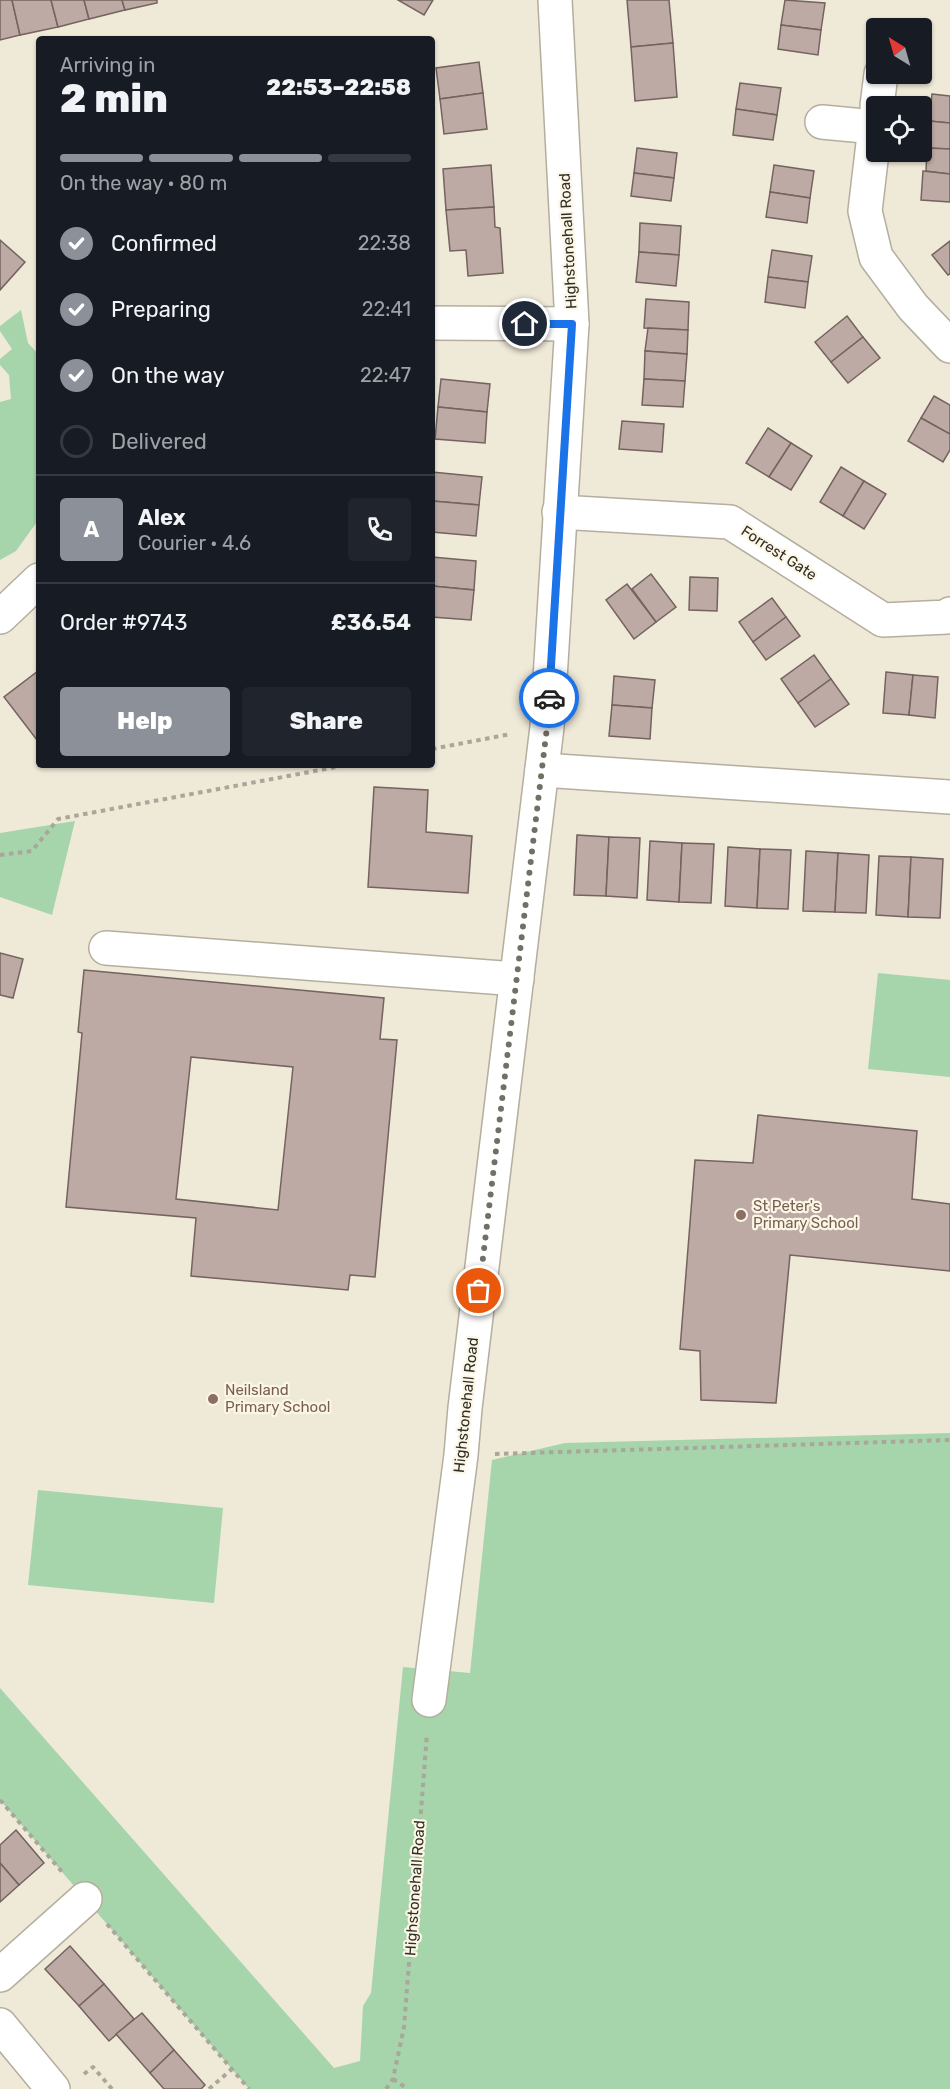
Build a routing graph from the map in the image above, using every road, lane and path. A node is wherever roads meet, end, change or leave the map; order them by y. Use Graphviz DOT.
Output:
graph roads {
  1 [pos="555,0"];
  2 [pos="866,118"];
  3 [pos="822,122"];
  4 [pos="871,162"];
  5 [pos="435,323"];
  6 [pos="572,324"];
  7 [pos="950,346"];
  8 [pos="559,512"];
  9 [pos="36,583"];
  10 [pos="950,614"];
  11 [pos="0,616"];
  12 [pos="547,727"];
  13 [pos="435,748"];
  14 [pos="331,768"];
  15 [pos="542,770"];
  16 [pos="950,797"];
  17 [pos="0,855"];
  18 [pos="106,948"];
  19 [pos="517,979"];
  20 [pos="950,1440"];
  21 [pos="461,1455"];
  22 [pos="429,1700"];
  23 [pos="0,1800"];
  24 [pos="85,1899"];
  25 [pos="0,1975"];
  26 [pos="0,2025"];
  27 [pos="232,2069"];
  28 [pos="393,2079"];
  29 [pos="64,2085"];
  30 [pos="112,2089"];
  31 [pos="209,2089"];
  32 [pos="249,2089"];
  33 [pos="386,2089"];
  34 [pos="408,2089"];
  1 -- 6 [label="street, Highstonehall Road"];
  2 -- 3 [label="street"];
  4 -- 7 [label="street"];
  5 -- 6 [label="street"];
  6 -- 8 [label="street, Highstonehall Road"];
  8 -- 10 [label="street, Forrest Gate"];
  8 -- 12 [label="street, Highstonehall Road"];
  9 -- 11 [label="street"];
  12 -- 13 [label="path"];
  12 -- 15 [label="street, Highstonehall Road"];
  14 -- 17 [label="path"];
  15 -- 16 [label="street"];
  15 -- 19 [label="street, Highstonehall Road"];
  18 -- 19 [label="street"];
  19 -- 21 [label="street, Highstonehall Road"];
  20 -- 21 [label="path"];
  21 -- 22 [label="street, Highstonehall Road"];
  22 -- 28 [label="path, Highstonehall Road"];
  23 -- 24 [label="path"];
  24 -- 25 [label="street"];
  24 -- 27 [label="path"];
  26 -- 29 [label="street"];
  27 -- 31 [label="path"];
  27 -- 32 [label="path"];
  28 -- 33 [label="path, Highstonehall Road"];
  28 -- 34 [label="path"];
  29 -- 30 [label="path"];
}
